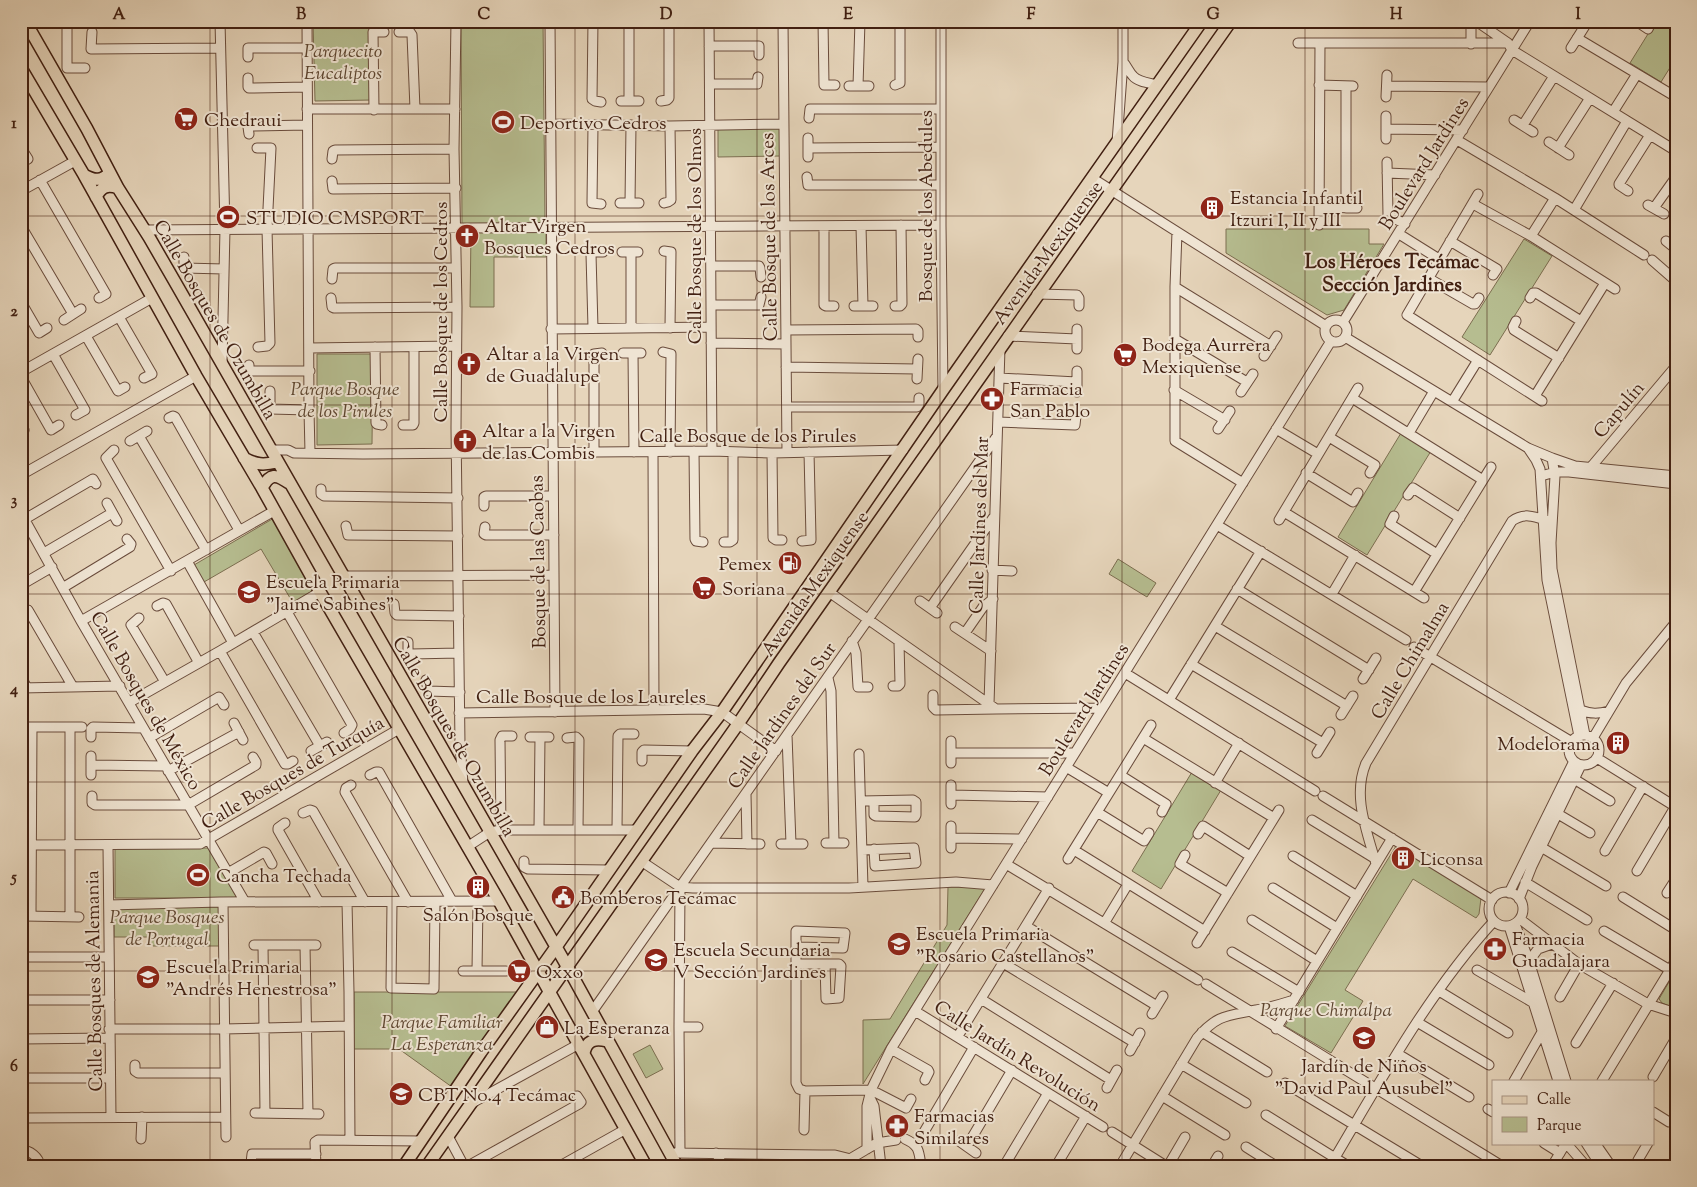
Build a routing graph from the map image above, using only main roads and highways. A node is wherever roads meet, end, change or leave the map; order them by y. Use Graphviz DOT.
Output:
graph roads {
  1 [pos="25,21"];
  2 [pos="1202,21"];
  3 [pos="1230,21"];
  4 [pos="21,68"];
  5 [pos="110,173"];
  6 [pos="84,175"];
  7 [pos="118,188"];
  8 [pos="96,197"];
  9 [pos="244,458"];
  10 [pos="277,462"];
  11 [pos="291,484"];
  12 [pos="262,488"];
  13 [pos="556,947"];
  14 [pos="567,966"];
  15 [pos="538,972"];
  16 [pos="549,991"];
  17 [pos="607,1041"];
  18 [pos="582,1049"];
  19 [pos="404,1166"];
  20 [pos="427,1166"];
  21 [pos="646,1166"];
  22 [pos="677,1166"];
  1 -- 5 [label="main road, Calle Bosques de Ozumbilla"];
  2 -- 13 [label="main road, Avenida Mexiquense"];
  3 -- 14 [label="main road, Avenida Mexiquense"];
  4 -- 6 [label="main road"];
  5 -- 6 [label="main road"];
  5 -- 7 [label="main road, Calle Bosques de Ozumbilla"];
  6 -- 8 [label="main road"];
  7 -- 8 [label="main road"];
  7 -- 10 [label="main road, Calle Bosques de Ozumbilla"];
  8 -- 9 [label="main road"];
  9 -- 10 [label="main road"];
  9 -- 12 [label="main road"];
  10 -- 11 [label="main road, Calle Bosques de Ozumbilla"];
  11 -- 12 [label="main road"];
  11 -- 13 [label="main road, Calle Bosques de Ozumbilla"];
  12 -- 15 [label="main road"];
  13 -- 14 [label="main road, Calle Bosques de Ozumbilla"];
  13 -- 15 [label="main road, Avenida Mexiquense"];
  14 -- 16 [label="main road, Avenida Mexiquense"];
  14 -- 17 [label="main road, Calle Bosques de Ozumbilla"];
  15 -- 16 [label="main road"];
  15 -- 19 [label="main road, Avenida Mexiquense"];
  16 -- 18 [label="main road"];
  16 -- 20 [label="main road, Avenida Mexiquense"];
  17 -- 18 [label="main road"];
  17 -- 22 [label="main road, Calle Bosques de Ozumbilla"];
  18 -- 21 [label="main road"];
}
